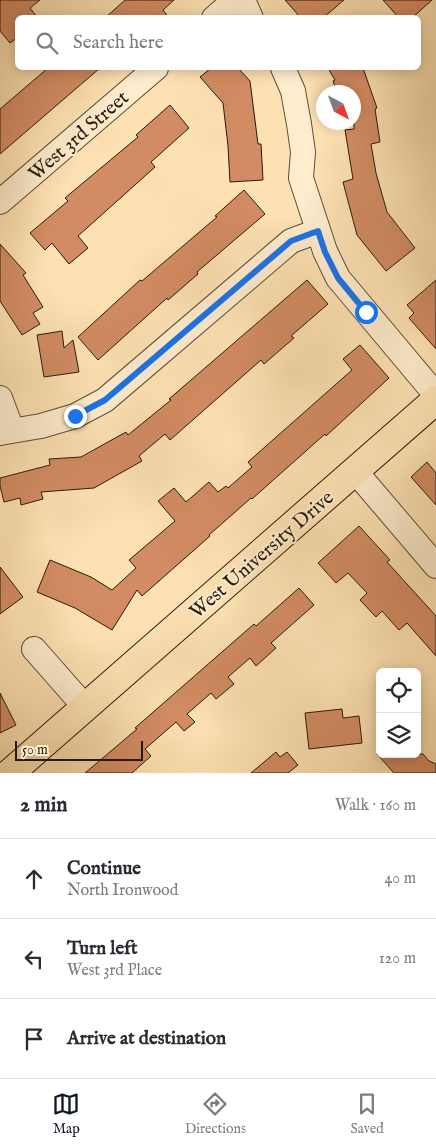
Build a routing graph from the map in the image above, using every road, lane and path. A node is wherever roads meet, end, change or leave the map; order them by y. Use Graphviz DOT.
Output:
graph roads {
  1 [pos="235,0"];
  2 [pos="243,0"];
  3 [pos="218,15"];
  4 [pos="249,15"];
  5 [pos="154,70"];
  6 [pos="284,70"];
  7 [pos="0,202"];
  8 [pos="318,231"];
  9 [pos="436,395"];
  10 [pos="0,398"];
  11 [pos="436,400"];
  12 [pos="6,432"];
  13 [pos="355,471"];
  14 [pos="436,566"];
  15 [pos="34,649"];
  16 [pos="85,707"];
  17 [pos="10,773"];
  1 -- 3 [label="street"];
  2 -- 4 [label="street"];
  5 -- 7 [label="street, West 3rd Street"];
  6 -- 8 [label="street"];
  8 -- 9 [label="street"];
  8 -- 12 [label="street"];
  10 -- 12 [label="street"];
  11 -- 13 [label="main road, West University Drive"];
  13 -- 14 [label="street"];
  13 -- 16 [label="main road, West University Drive"];
  15 -- 16 [label="street"];
  16 -- 17 [label="main road, West University Drive"];
}
